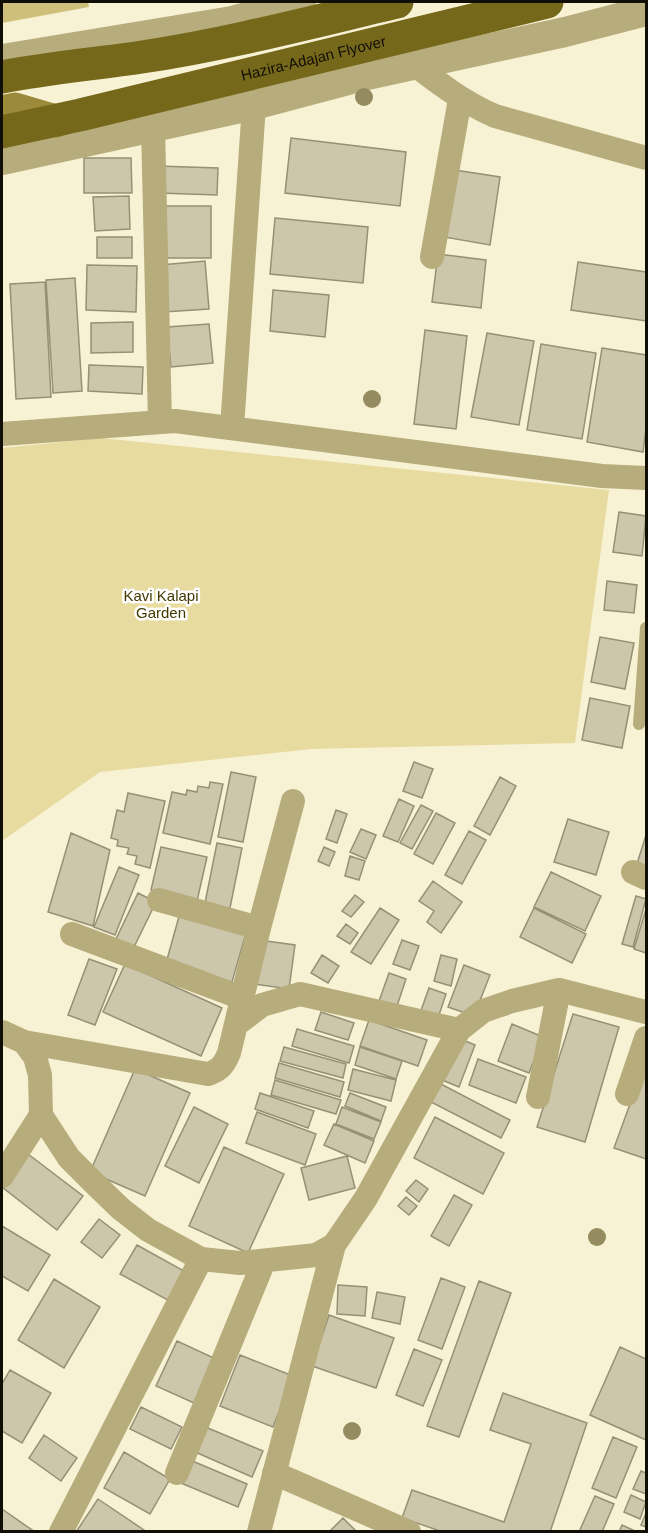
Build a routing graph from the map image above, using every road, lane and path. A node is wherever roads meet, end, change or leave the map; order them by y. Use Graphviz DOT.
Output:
graph roads {
  1 [pos="301,2"];
  2 [pos="397,2"];
  3 [pos="547,2"];
  4 [pos="646,11"];
  5 [pos="2,59"];
  6 [pos="416,65"];
  7 [pos="48,68"];
  8 [pos="2,76"];
  9 [pos="254,84"];
  10 [pos="2,91"];
  11 [pos="460,99"];
  12 [pos="2,112"];
  13 [pos="68,118"];
  14 [pos="153,127"];
  15 [pos="2,132"];
  16 [pos="646,158"];
  17 [pos="2,159"];
  18 [pos="432,257"];
  19 [pos="160,422"];
  20 [pos="232,428"];
  21 [pos="2,434"];
  22 [pos="646,478"];
  23 [pos="646,628"];
  24 [pos="639,724"];
  25 [pos="293,801"];
  26 [pos="159,900"];
  27 [pos="259,928"];
  28 [pos="72,934"];
  29 [pos="559,990"];
  30 [pos="242,998"];
  31 [pos="646,1012"];
  32 [pos="237,1024"];
  33 [pos="459,1030"];
  34 [pos="2,1032"];
  35 [pos="646,1038"];
  36 [pos="24,1042"];
  37 [pos="627,1094"];
  38 [pos="538,1097"];
  39 [pos="41,1115"];
  40 [pos="2,1176"];
  41 [pos="334,1245"];
  42 [pos="201,1259"];
  43 [pos="264,1262"];
  44 [pos="177,1473"];
  45 [pos="274,1473"];
  46 [pos="61,1532"];
  47 [pos="259,1532"];
  48 [pos="409,1532"];
  1 -- 5 [label="street"];
  2 -- 7 [label="highway"];
  3 -- 9 [label="highway, Hazira-Adajan Flyover"];
  4 -- 6 [label="street"];
  6 -- 9 [label="street"];
  6 -- 11 [label="street"];
  7 -- 8 [label="highway"];
  7 -- 10 [label="main road"];
  9 -- 13 [label="highway, Hazira-Adajan Flyover"];
  9 -- 14 [label="street"];
  9 -- 20 [label="street"];
  11 -- 16 [label="street"];
  11 -- 18 [label="street"];
  12 -- 13 [label="main road"];
  13 -- 15 [label="highway, Hazira-Adajan Flyover"];
  14 -- 17 [label="street"];
  14 -- 19 [label="street"];
  19 -- 20 [label="street"];
  19 -- 21 [label="street"];
  20 -- 22 [label="street"];
  23 -- 24 [label="lane"];
  25 -- 27 [label="street"];
  26 -- 27 [label="street"];
  27 -- 30 [label="street"];
  28 -- 30 [label="street"];
  29 -- 31 [label="street"];
  29 -- 33 [label="street"];
  29 -- 38 [label="street"];
  30 -- 32 [label="street"];
  32 -- 33 [label="street"];
  32 -- 36 [label="street"];
  33 -- 41 [label="street"];
  34 -- 36 [label="street"];
  35 -- 37 [label="street"];
  36 -- 39 [label="street"];
  39 -- 40 [label="street"];
  39 -- 42 [label="street"];
  41 -- 43 [label="street"];
  41 -- 45 [label="street"];
  42 -- 43 [label="street"];
  42 -- 46 [label="street"];
  43 -- 44 [label="street"];
  45 -- 47 [label="street"];
  45 -- 48 [label="street"];
}
